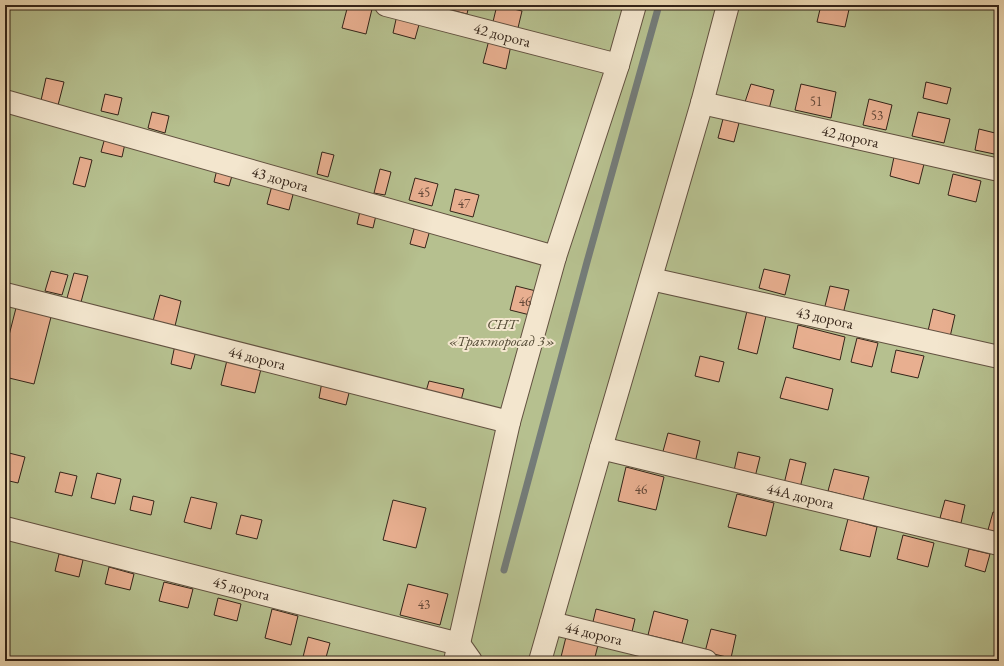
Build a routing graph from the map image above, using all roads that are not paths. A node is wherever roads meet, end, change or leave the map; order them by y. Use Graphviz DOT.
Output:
graph roads {
  1 [pos="386,5"];
  2 [pos="635,5"];
  3 [pos="728,5"];
  4 [pos="618,65"];
  5 [pos="5,101"];
  6 [pos="702,103"];
  7 [pos="999,170"];
  8 [pos="555,257"];
  9 [pos="651,279"];
  10 [pos="5,294"];
  11 [pos="999,357"];
  12 [pos="509,422"];
  13 [pos="601,448"];
  14 [pos="5,528"];
  15 [pos="999,544"];
  16 [pos="551,624"];
  17 [pos="461,655"];
  18 [pos="540,661"];
  19 [pos="706,661"];
  1 -- 4 [label="street, 42 дорога"];
  2 -- 4 [label="street"];
  3 -- 6 [label="street"];
  4 -- 8 [label="street"];
  5 -- 8 [label="street, 43 дорога"];
  6 -- 7 [label="street, 42 дорога"];
  6 -- 9 [label="street"];
  8 -- 12 [label="street"];
  9 -- 11 [label="street, 43 дорога"];
  9 -- 13 [label="street"];
  10 -- 12 [label="street, 44 дорога"];
  12 -- 17 [label="street"];
  13 -- 15 [label="street, 44А дорога"];
  13 -- 16 [label="street"];
  14 -- 17 [label="street, 45 дорога"];
  16 -- 18 [label="street"];
  16 -- 19 [label="street, 44 дорога"];
}
